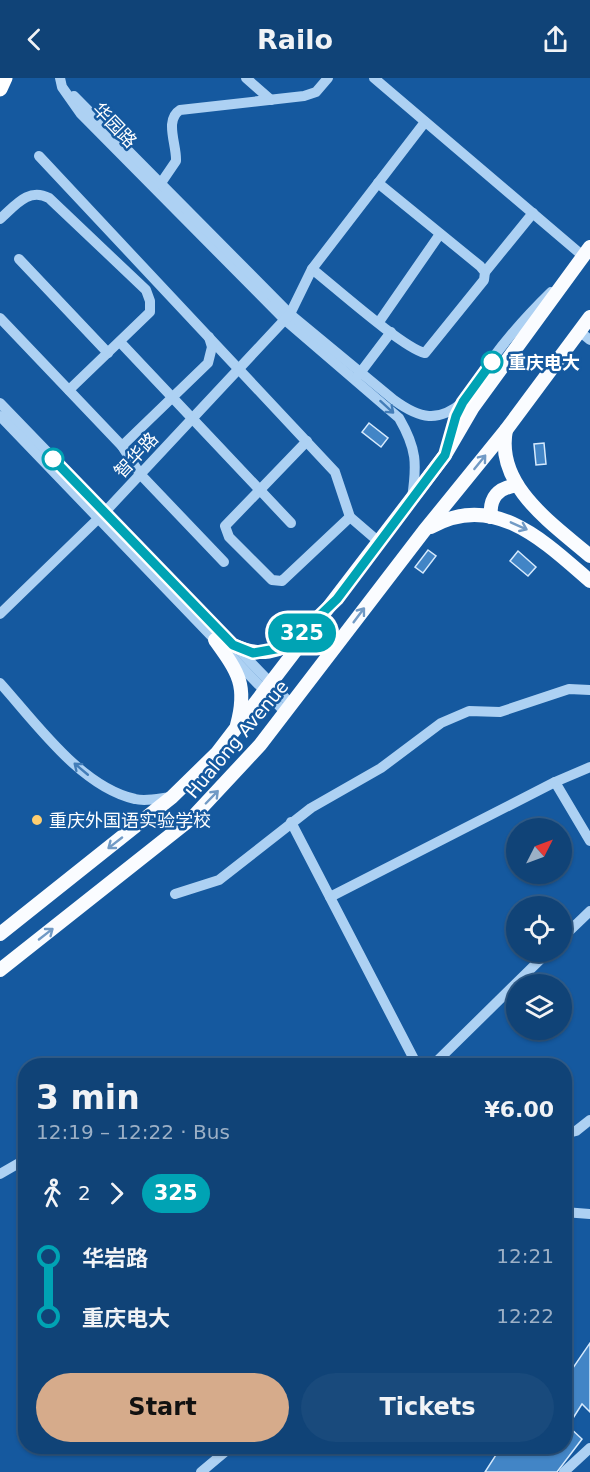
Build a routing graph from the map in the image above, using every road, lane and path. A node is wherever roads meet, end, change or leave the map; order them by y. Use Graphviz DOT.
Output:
graph roads {
  1 [pos="5,78"];
  2 [pos="246,78"];
  3 [pos="328,78"];
  4 [pos="374,78"];
  5 [pos="61,82"];
  6 [pos="0,89"];
  7 [pos="271,99"];
  8 [pos="425,122"];
  9 [pos="39,156"];
  10 [pos="161,183"];
  11 [pos="378,183"];
  12 [pos="532,213"];
  13 [pos="0,219"];
  14 [pos="440,234"];
  15 [pos="586,251"];
  16 [pos="19,259"];
  17 [pos="312,269"];
  18 [pos="485,272"];
  19 [pos="564,279"];
  20 [pos="287,317"];
  21 [pos="590,317"];
  22 [pos="0,318"];
  23 [pos="379,322"];
  24 [pos="207,332"];
  25 [pos="392,332"];
  26 [pos="585,336"];
  27 [pos="120,342"];
  28 [pos="108,353"];
  29 [pos="239,369"];
  30 [pos="358,376"];
  31 [pos="69,390"];
  32 [pos="173,398"];
  33 [pos="463,402"];
  34 [pos="0,403"];
  35 [pos="0,416"];
  36 [pos="192,420"];
  37 [pos="506,430"];
  38 [pos="307,441"];
  39 [pos="122,446"];
  40 [pos="445,455"];
  41 [pos="140,474"];
  42 [pos="517,484"];
  43 [pos="260,490"];
  44 [pos="412,498"];
  45 [pos="101,516"];
  46 [pos="350,517"];
  47 [pos="491,517"];
  48 [pos="291,523"];
  49 [pos="423,531"];
  50 [pos="380,542"];
  51 [pos="590,556"];
  52 [pos="224,562"];
  53 [pos="590,581"];
  54 [pos="337,599"];
  55 [pos="0,614"];
  56 [pos="215,640"];
  57 [pos="233,645"];
  58 [pos="0,684"];
  59 [pos="268,687"];
  60 [pos="590,690"];
  61 [pos="288,708"];
  62 [pos="234,733"];
  63 [pos="590,767"];
  64 [pos="555,782"];
  65 [pos="172,797"];
  66 [pos="291,822"];
  67 [pos="590,841"];
  68 [pos="175,894"];
  69 [pos="330,897"];
  70 [pos="590,911"];
  71 [pos="572,928"];
  72 [pos="0,934"];
  73 [pos="538,962"];
  74 [pos="0,970"];
  75 [pos="413,1058"];
  76 [pos="441,1058"];
  77 [pos="590,1120"];
  78 [pos="572,1132"];
  79 [pos="18,1164"];
  80 [pos="0,1174"];
  81 [pos="572,1213"];
  82 [pos="590,1214"];
  83 [pos="590,1448"];
  84 [pos="222,1454"];
  85 [pos="201,1472"];
  86 [pos="564,1472"];
  1 -- 6 [label="highway"];
  2 -- 7 [label="street"];
  3 -- 7 [label="street"];
  4 -- 8 [label="street"];
  5 -- 10 [label="street, 华园路"];
  5 -- 20 [label="street, 华园路"];
  7 -- 10 [label="street"];
  8 -- 11 [label="street, 智华路"];
  8 -- 12 [label="street"];
  9 -- 24 [label="street"];
  10 -- 20 [label="street, 华园路"];
  11 -- 14 [label="street"];
  11 -- 17 [label="street, 智华路"];
  12 -- 15 [label="street"];
  12 -- 18 [label="street"];
  13 -- 27 [label="street"];
  14 -- 18 [label="street"];
  14 -- 23 [label="street"];
  15 -- 19 [label="main road, Hualong Avenue"];
  16 -- 28 [label="street"];
  17 -- 20 [label="street, 智华路"];
  17 -- 23 [label="street"];
  18 -- 25 [label="street"];
  19 -- 33 [label="street, Hualong Avenue"];
  19 -- 40 [label="main road, Hualong Avenue"];
  20 -- 29 [label="street, 智华路"];
  20 -- 30 [label="street, 华园路"];
  21 -- 26 [label="main road, Hualong Avenue"];
  22 -- 31 [label="street"];
  23 -- 25 [label="street"];
  24 -- 29 [label="street"];
  24 -- 32 [label="street"];
  25 -- 30 [label="street"];
  26 -- 37 [label="main road, Hualong Avenue"];
  27 -- 28 [label="street"];
  27 -- 32 [label="street"];
  28 -- 31 [label="street"];
  29 -- 36 [label="street, 智华路"];
  29 -- 38 [label="street"];
  30 -- 33 [label="street, 华园路"];
  30 -- 44 [label="street, 华园路, one-way"];
  31 -- 39 [label="street"];
  32 -- 36 [label="street"];
  32 -- 39 [label="street"];
  33 -- 40 [label="street, Hualong Avenue"];
  34 -- 45 [label="street"];
  35 -- 45 [label="street"];
  36 -- 41 [label="street, 智华路"];
  36 -- 43 [label="street"];
  37 -- 42 [label="main road"];
  49 -- 37 [label="main road, Hualong Avenue, one-way"];
  38 -- 43 [label="street"];
  38 -- 46 [label="street"];
  39 -- 41 [label="street"];
  40 -- 44 [label="main road, Hualong Avenue"];
  41 -- 45 [label="street, 智华路"];
  41 -- 52 [label="street"];
  42 -- 47 [label="main road"];
  42 -- 51 [label="main road"];
  43 -- 46 [label="street"];
  43 -- 48 [label="street"];
  44 -- 50 [label="main road, Hualong Avenue"];
  45 -- 55 [label="street, 智华路"];
  45 -- 56 [label="street"];
  45 -- 57 [label="street"];
  46 -- 50 [label="street"];
  47 -- 49 [label="main road"];
  47 -- 53 [label="main road, one-way"];
  61 -- 49 [label="main road, Hualong Avenue, one-way"];
  50 -- 54 [label="main road, Hualong Avenue"];
  54 -- 57 [label="main road"];
  54 -- 59 [label="main road, Hualong Avenue"];
  56 -- 59 [label="street"];
  56 -- 62 [label="main road"];
  57 -- 59 [label="street"];
  65 -- 58 [label="street, one-way"];
  59 -- 61 [label="street"];
  59 -- 62 [label="main road, Hualong Avenue"];
  60 -- 66 [label="street"];
  74 -- 61 [label="main road, Hualong Avenue, one-way"];
  62 -- 65 [label="main road, Hualong Avenue"];
  63 -- 64 [label="street"];
  64 -- 67 [label="street"];
  64 -- 69 [label="street"];
  65 -- 72 [label="main road, Hualong Avenue, one-way"];
  66 -- 68 [label="street"];
  66 -- 69 [label="street"];
  69 -- 75 [label="street"];
  70 -- 71 [label="street"];
  73 -- 76 [label="street"];
  77 -- 78 [label="street"];
  79 -- 80 [label="street"];
  81 -- 82 [label="street"];
  83 -- 86 [label="street"];
  84 -- 85 [label="street"];
}
